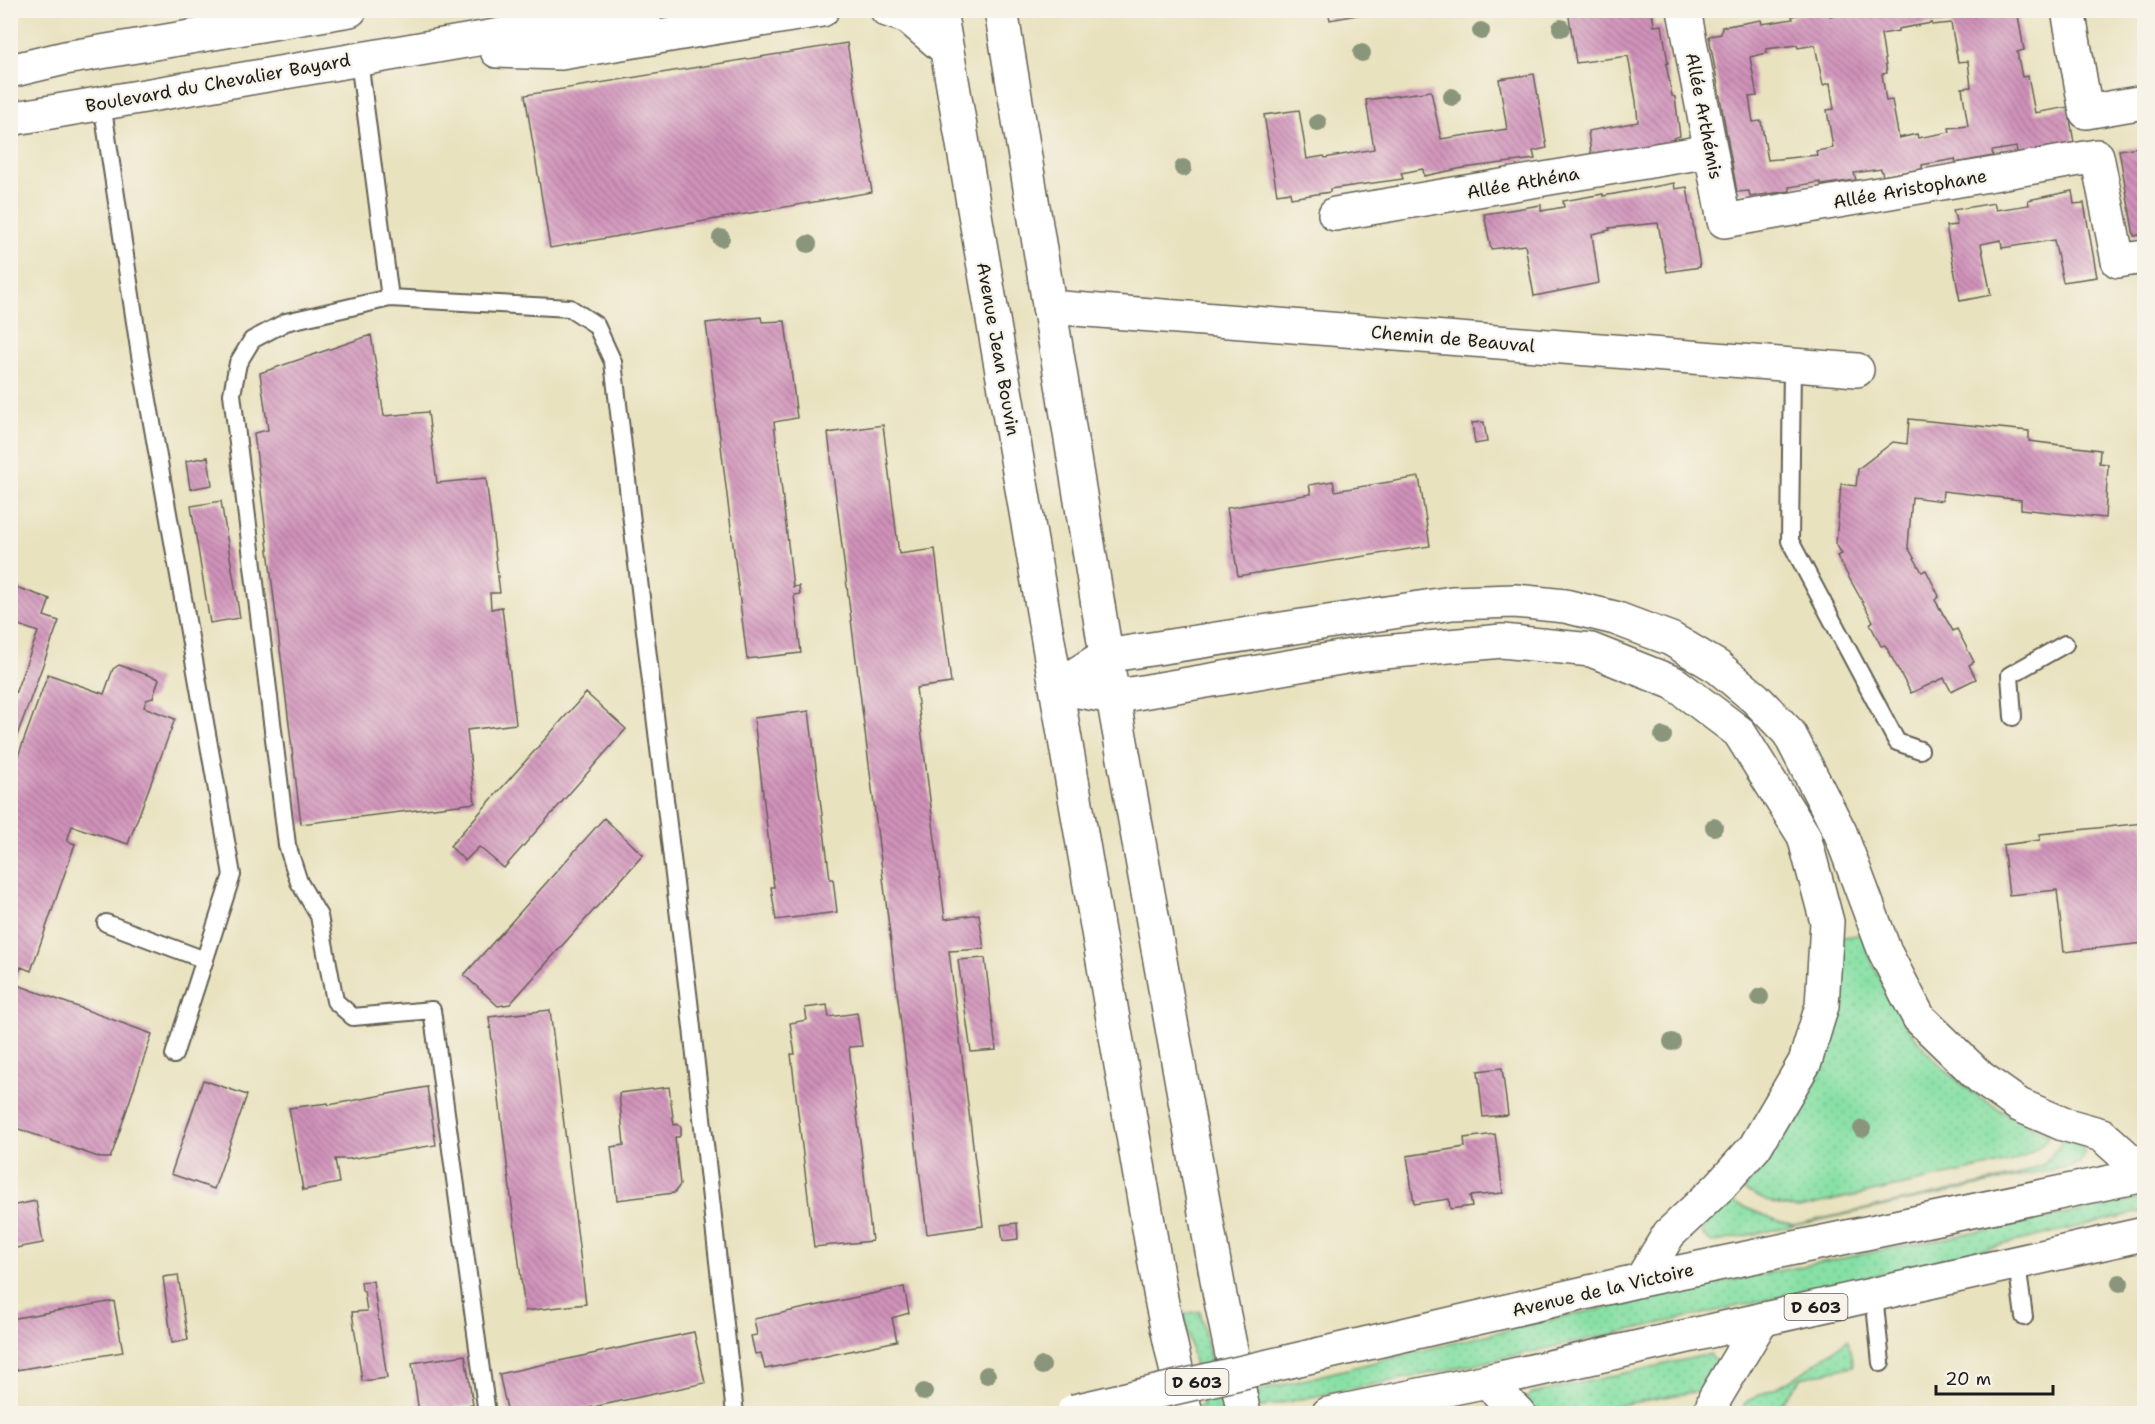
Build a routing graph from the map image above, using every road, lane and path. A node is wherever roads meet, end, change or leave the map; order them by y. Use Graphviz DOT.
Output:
graph roads {
  1 [pos="350,10"];
  2 [pos="647,10"];
  3 [pos="822,10"];
  4 [pos="887,10"];
  5 [pos="940,10"];
  6 [pos="1001,10"];
  7 [pos="1684,10"];
  8 [pos="2068,10"];
  9 [pos="426,48"];
  10 [pos="947,50"];
  11 [pos="359,60"];
  12 [pos="19,65"];
  13 [pos="2145,102"];
  14 [pos="102,103"];
  15 [pos="10,118"];
  16 [pos="1710,151"];
  17 [pos="1335,214"];
  18 [pos="1724,221"];
  19 [pos="2145,256"];
  20 [pos="390,298"];
  21 [pos="1049,307"];
  22 [pos="1792,365"];
  23 [pos="1857,370"];
  24 [pos="2065,644"];
  25 [pos="1105,656"];
  26 [pos="1056,687"];
  27 [pos="1113,697"];
  28 [pos="2013,717"];
  29 [pos="1920,750"];
  30 [pos="106,923"];
  31 [pos="205,960"];
  32 [pos="174,1055"];
  33 [pos="2145,1174"];
  34 [pos="2145,1234"];
  35 [pos="2017,1263"];
  36 [pos="1641,1280"];
  37 [pos="1874,1295"];
  38 [pos="2024,1317"];
  39 [pos="1762,1319"];
  40 [pos="1881,1363"];
  41 [pos="1487,1381"];
  42 [pos="1069,1412"];
  43 [pos="487,1413"];
  44 [pos="735,1413"];
  45 [pos="1186,1413"];
  46 [pos="1244,1413"];
  47 [pos="1330,1413"];
  48 [pos="1519,1413"];
  49 [pos="1710,1413"];
  1 -- 12 [label="main road"];
  2 -- 9 [label="main road, Boulevard du Chevalier Bayard"];
  3 -- 9 [label="main road, Boulevard du Chevalier Bayard"];
  4 -- 10 [label="main road"];
  5 -- 10 [label="main road, Avenue Jean Bouvin"];
  6 -- 21 [label="main road"];
  7 -- 16 [label="main road, Allée Arthémis"];
  8 -- 13 [label="main road"];
  9 -- 11 [label="main road, Boulevard du Chevalier Bayard"];
  10 -- 26 [label="main road, Avenue Jean Bouvin"];
  11 -- 14 [label="main road, Boulevard du Chevalier Bayard"];
  11 -- 20 [label="lane"];
  14 -- 15 [label="main road, Boulevard du Chevalier Bayard"];
  14 -- 31 [label="lane"];
  16 -- 17 [label="main road, Allée Athéna"];
  16 -- 18 [label="main road, Allée Arthémis"];
  18 -- 19 [label="main road, Allée Aristophane"];
  20 -- 43 [label="lane"];
  20 -- 44 [label="lane"];
  21 -- 22 [label="main road, Chemin de Beauval"];
  21 -- 25 [label="main road"];
  22 -- 23 [label="main road, Chemin de Beauval"];
  22 -- 29 [label="lane"];
  24 -- 28 [label="lane"];
  25 -- 26 [label="main road"];
  25 -- 27 [label="main road"];
  25 -- 33 [label="main road"];
  26 -- 27 [label="main road"];
  26 -- 45 [label="main road, Avenue Jean Bouvin"];
  27 -- 36 [label="main road"];
  27 -- 46 [label="main road"];
  30 -- 31 [label="lane"];
  31 -- 32 [label="lane"];
  33 -- 36 [label="main road, Avenue de la Victoire / D 603"];
  34 -- 35 [label="main road, D 603"];
  35 -- 37 [label="main road, D 603"];
  35 -- 38 [label="lane"];
  36 -- 42 [label="main road, Avenue de la Victoire / D 603, bridge"];
  37 -- 39 [label="main road, D 603"];
  37 -- 40 [label="lane"];
  39 -- 41 [label="main road, D 603"];
  39 -- 49 [label="main road"];
  41 -- 47 [label="main road, D 603"];
  41 -- 48 [label="main road"];
}
